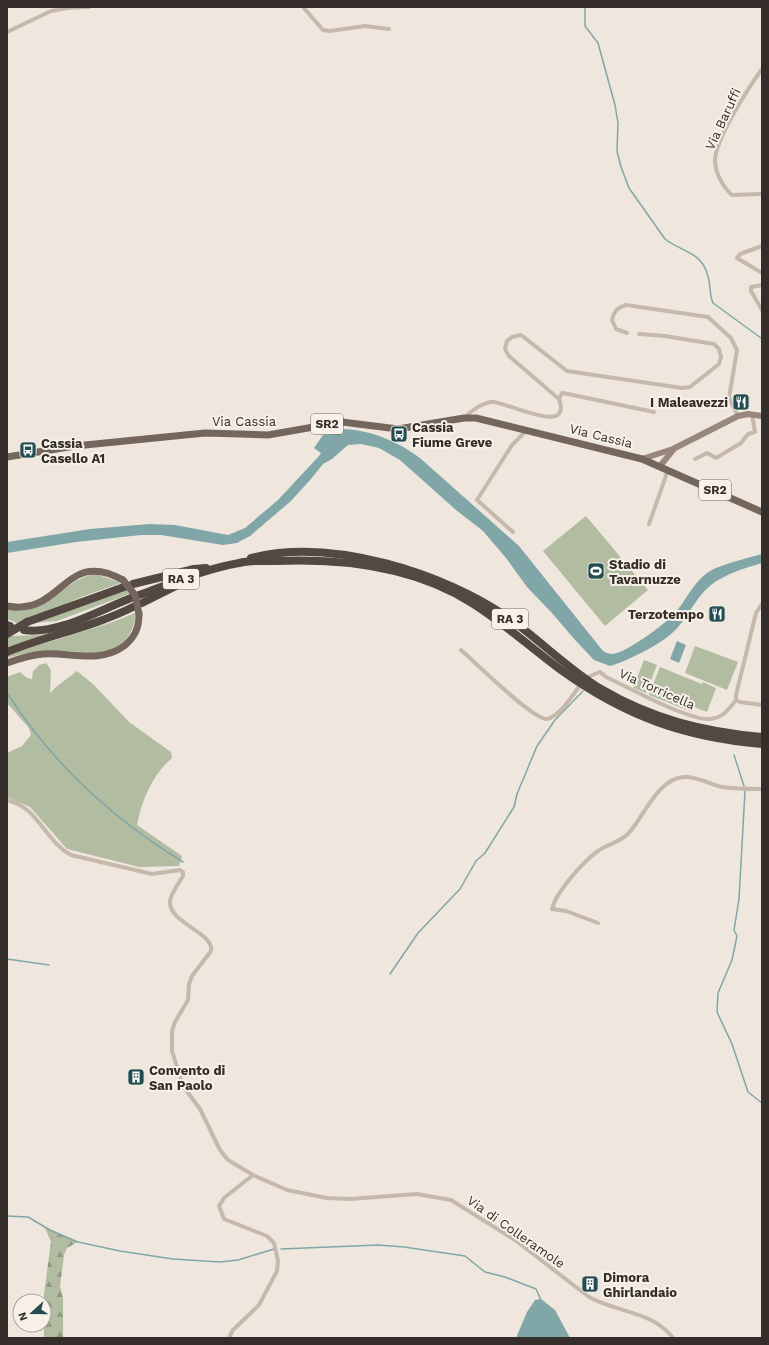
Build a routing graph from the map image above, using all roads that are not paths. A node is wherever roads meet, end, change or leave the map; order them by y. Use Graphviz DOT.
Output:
graph roads {
  1 [pos="89,7"];
  2 [pos="303,7"];
  3 [pos="389,29"];
  4 [pos="7,32"];
  5 [pos="762,69"];
  6 [pos="762,194"];
  7 [pos="762,246"];
  8 [pos="762,273"];
  9 [pos="762,285"];
  10 [pos="762,310"];
  11 [pos="627,333"];
  12 [pos="639,334"];
  13 [pos="559,399"];
  14 [pos="654,412"];
  15 [pos="762,412"];
  16 [pos="752,414"];
  17 [pos="738,416"];
  18 [pos="762,416"];
  19 [pos="464,418"];
  20 [pos="527,430"];
  21 [pos="673,449"];
  22 [pos="665,451"];
  23 [pos="7,457"];
  24 [pos="642,459"];
  25 [pos="695,459"];
  26 [pos="658,464"];
  27 [pos="668,469"];
  28 [pos="762,512"];
  29 [pos="649,524"];
  30 [pos="513,532"];
  31 [pos="241,562"];
  32 [pos="224,566"];
  33 [pos="124,583"];
  34 [pos="133,584"];
  35 [pos="131,598"];
  36 [pos="140,599"];
  37 [pos="762,604"];
  38 [pos="7,606"];
  39 [pos="133,607"];
  40 [pos="25,626"];
  41 [pos="8,628"];
  42 [pos="461,650"];
  43 [pos="7,652"];
  44 [pos="7,662"];
  45 [pos="590,676"];
  46 [pos="579,687"];
  47 [pos="736,700"];
  48 [pos="762,705"];
  49 [pos="762,737"];
  50 [pos="762,744"];
  51 [pos="762,789"];
  52 [pos="7,800"];
  53 [pos="598,923"];
  54 [pos="253,1175"];
  55 [pos="229,1338"];
  56 [pos="672,1338"];
  1 -- 4 [label="street"];
  2 -- 3 [label="street"];
  5 -- 6 [label="street, Via Baruffi"];
  7 -- 8 [label="street"];
  9 -- 10 [label="street"];
  11 -- 17 [label="street"];
  12 -- 13 [label="street"];
  13 -- 14 [label="street"];
  13 -- 19 [label="street"];
  15 -- 18 [label="street"];
  16 -- 17 [label="main road"];
  16 -- 18 [label="main road"];
  16 -- 25 [label="street"];
  17 -- 21 [label="main road"];
  19 -- 20 [label="main road, Via Cassia / SR2"];
  19 -- 23 [label="main road, Via Cassia / SR2"];
  20 -- 24 [label="main road, Via Cassia / SR2"];
  20 -- 30 [label="street"];
  21 -- 22 [label="main road"];
  21 -- 26 [label="main road"];
  22 -- 24 [label="main road"];
  22 -- 26 [label="main road"];
  24 -- 26 [label="main road, Via Cassia / SR2"];
  26 -- 27 [label="main road, Via Cassia / SR2"];
  27 -- 28 [label="main road, Via Cassia / SR2"];
  27 -- 29 [label="street"];
  31 -- 32 [label="highway, RA 3"];
  31 -- 49 [label="highway, RA 3"];
  31 -- 50 [label="highway, RA 3"];
  32 -- 34 [label="highway"];
  32 -- 36 [label="highway, RA 3"];
  33 -- 38 [label="main road"];
  33 -- 40 [label="highway"];
  33 -- 44 [label="main road, bridge"];
  35 -- 40 [label="highway"];
  37 -- 47 [label="street"];
  39 -- 43 [label="highway"];
  40 -- 41 [label="highway, bridge"];
  42 -- 46 [label="street"];
  45 -- 47 [label="street, Via Torricella"];
  47 -- 48 [label="street"];
  51 -- 53 [label="street"];
  52 -- 54 [label="street, Via di Colleramole"];
  54 -- 55 [label="street"];
  54 -- 56 [label="street, Via di Colleramole"];
}
